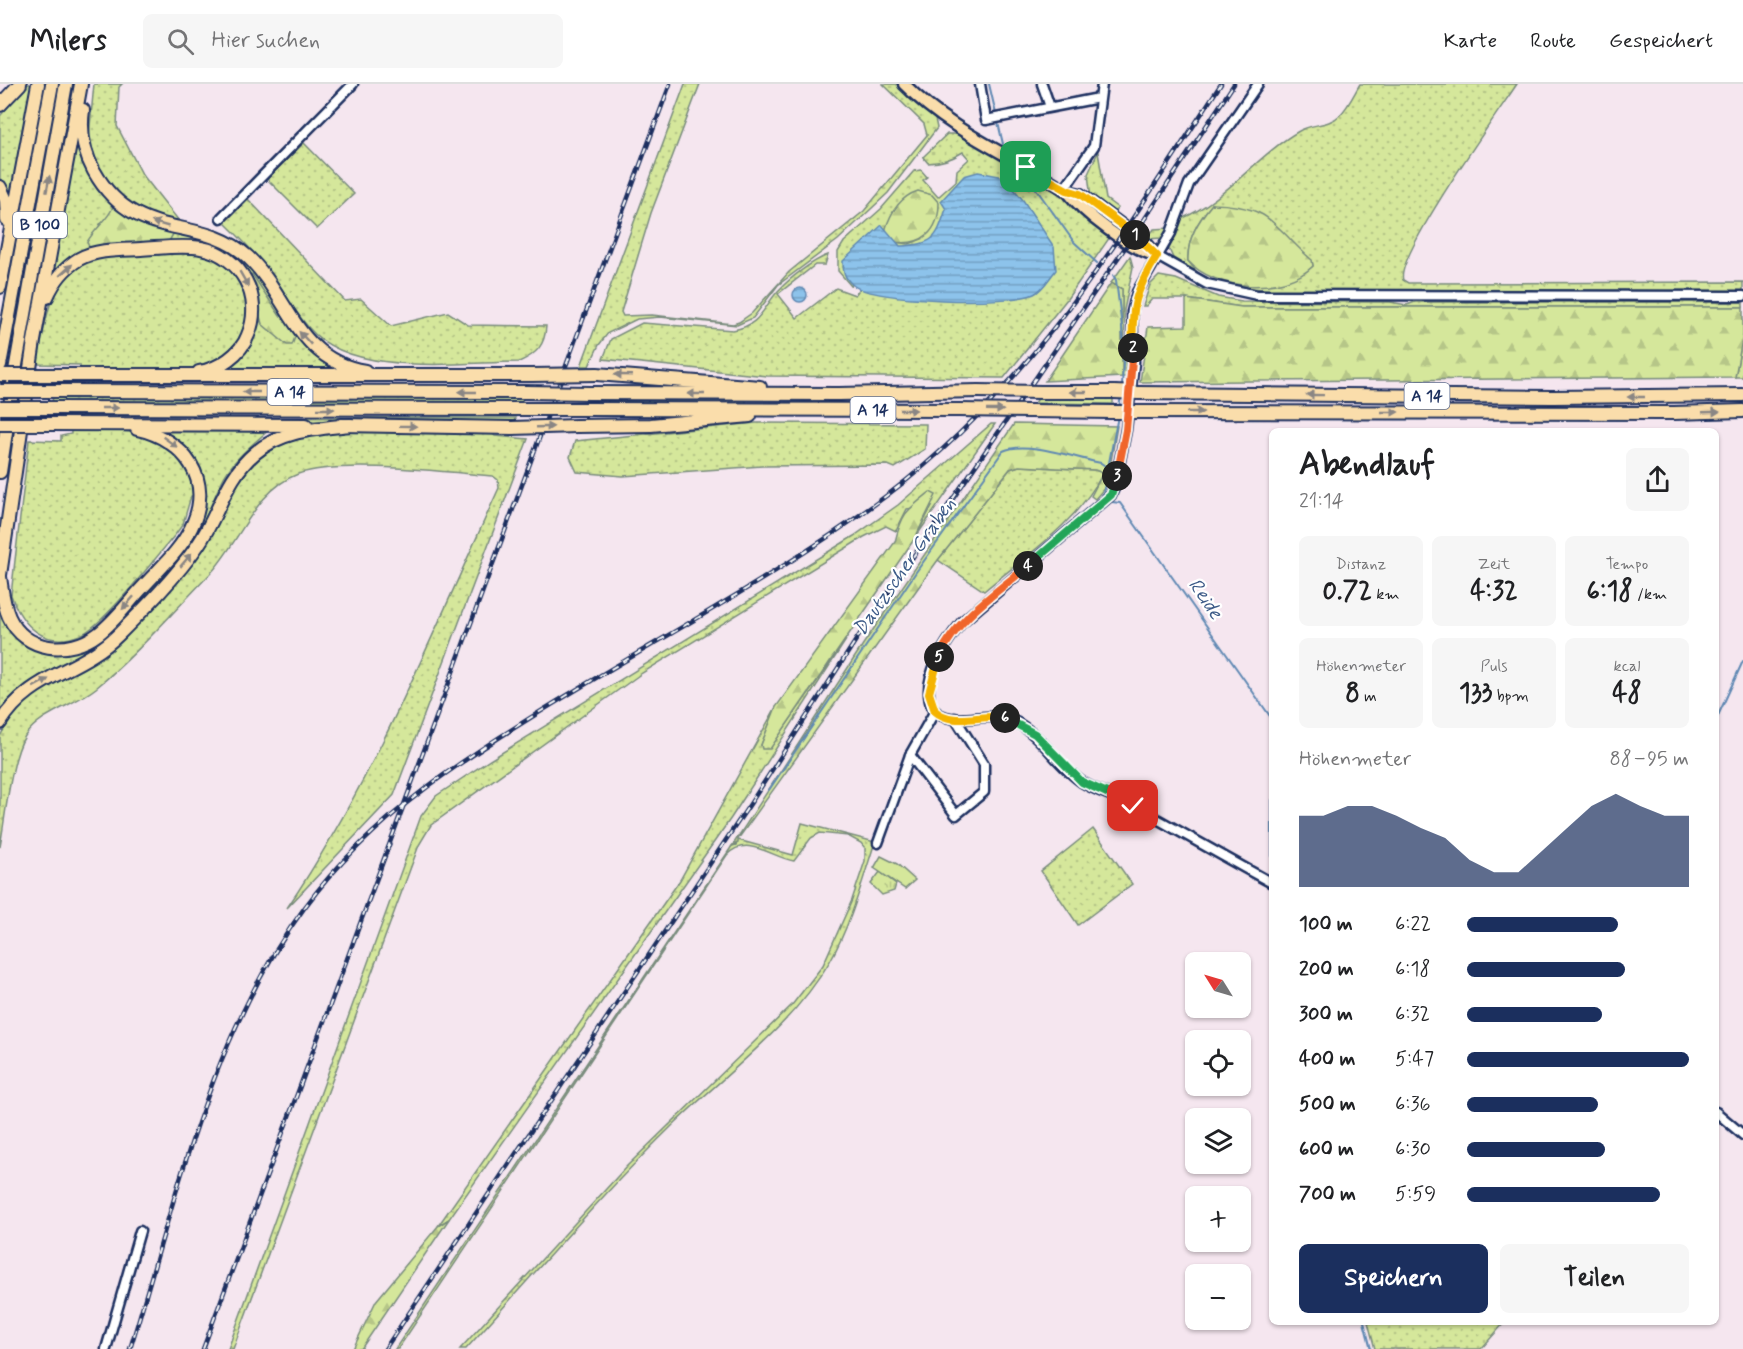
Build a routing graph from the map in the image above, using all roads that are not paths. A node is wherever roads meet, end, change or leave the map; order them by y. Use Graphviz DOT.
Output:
graph roads {
  1 [pos="20,84"];
  2 [pos="38,84"];
  3 [pos="52,84"];
  4 [pos="66,84"];
  5 [pos="83,84"];
  6 [pos="353,84"];
  7 [pos="904,84"];
  8 [pos="980,84"];
  9 [pos="1042,84"];
  10 [pos="1102,84"];
  11 [pos="1258,84"];
  12 [pos="1099,98"];
  13 [pos="0,105"];
  14 [pos="1050,107"];
  15 [pos="0,187"];
  16 [pos="1065,190"];
  17 [pos="221,218"];
  18 [pos="1157,256"];
  19 [pos="4,263"];
  20 [pos="0,286"];
  21 [pos="1743,296"];
  22 [pos="34,341"];
  23 [pos="0,365"];
  24 [pos="0,375"];
  25 [pos="176,376"];
  26 [pos="395,376"];
  27 [pos="0,391"];
  28 [pos="839,394"];
  29 [pos="1743,395"];
  30 [pos="0,408"];
  31 [pos="786,410"];
  32 [pos="1743,411"];
  33 [pos="0,424"];
  34 [pos="116,424"];
  35 [pos="350,425"];
  36 [pos="0,472"];
  37 [pos="0,576"];
  38 [pos="935,711"];
  39 [pos="955,718"];
  40 [pos="0,723"];
  41 [pos="910,755"];
  42 [pos="878,843"];
  43 [pos="1269,881"];
  44 [pos="1719,1115"];
  45 [pos="1743,1135"];
  46 [pos="140,1231"];
  47 [pos="106,1349"];
  1 -- 13 [label="highway"];
  2 -- 19 [label="highway"];
  3 -- 23 [label="highway, B 100"];
  36 -- 4 [label="highway, B 100, one-way"];
  5 -- 22 [label="highway"];
  26 -- 5 [label="highway, one-way"];
  6 -- 17 [label="street"];
  7 -- 16 [label="main road"];
  8 -- 14 [label="street"];
  9 -- 14 [label="street"];
  10 -- 12 [label="street"];
  11 -- 18 [label="street"];
  12 -- 14 [label="street"];
  12 -- 16 [label="street"];
  15 -- 19 [label="highway"];
  16 -- 18 [label="main road"];
  18 -- 21 [label="street"];
  18 -- 38 [label="street"];
  19 -- 20 [label="highway"];
  22 -- 25 [label="highway, one-way"];
  22 -- 37 [label="highway"];
  24 -- 25 [label="highway, bridge"];
  25 -- 26 [label="highway"];
  28 -- 26 [label="highway, one-way, bridge"];
  28 -- 27 [label="highway, A 14, one-way, bridge"];
  29 -- 28 [label="highway, A 14, one-way, bridge"];
  30 -- 31 [label="highway, A 14, one-way, bridge"];
  31 -- 32 [label="highway, A 14, one-way, bridge"];
  35 -- 31 [label="highway, one-way, bridge"];
  33 -- 34 [label="highway, bridge"];
  34 -- 35 [label="highway"];
  34 -- 37 [label="highway, one-way"];
  40 -- 35 [label="highway, one-way"];
  38 -- 39 [label="street"];
  38 -- 41 [label="street"];
  39 -- 41 [label="street"];
  39 -- 43 [label="street"];
  41 -- 42 [label="street"];
  44 -- 45 [label="street"];
  46 -- 47 [label="street"];
}
